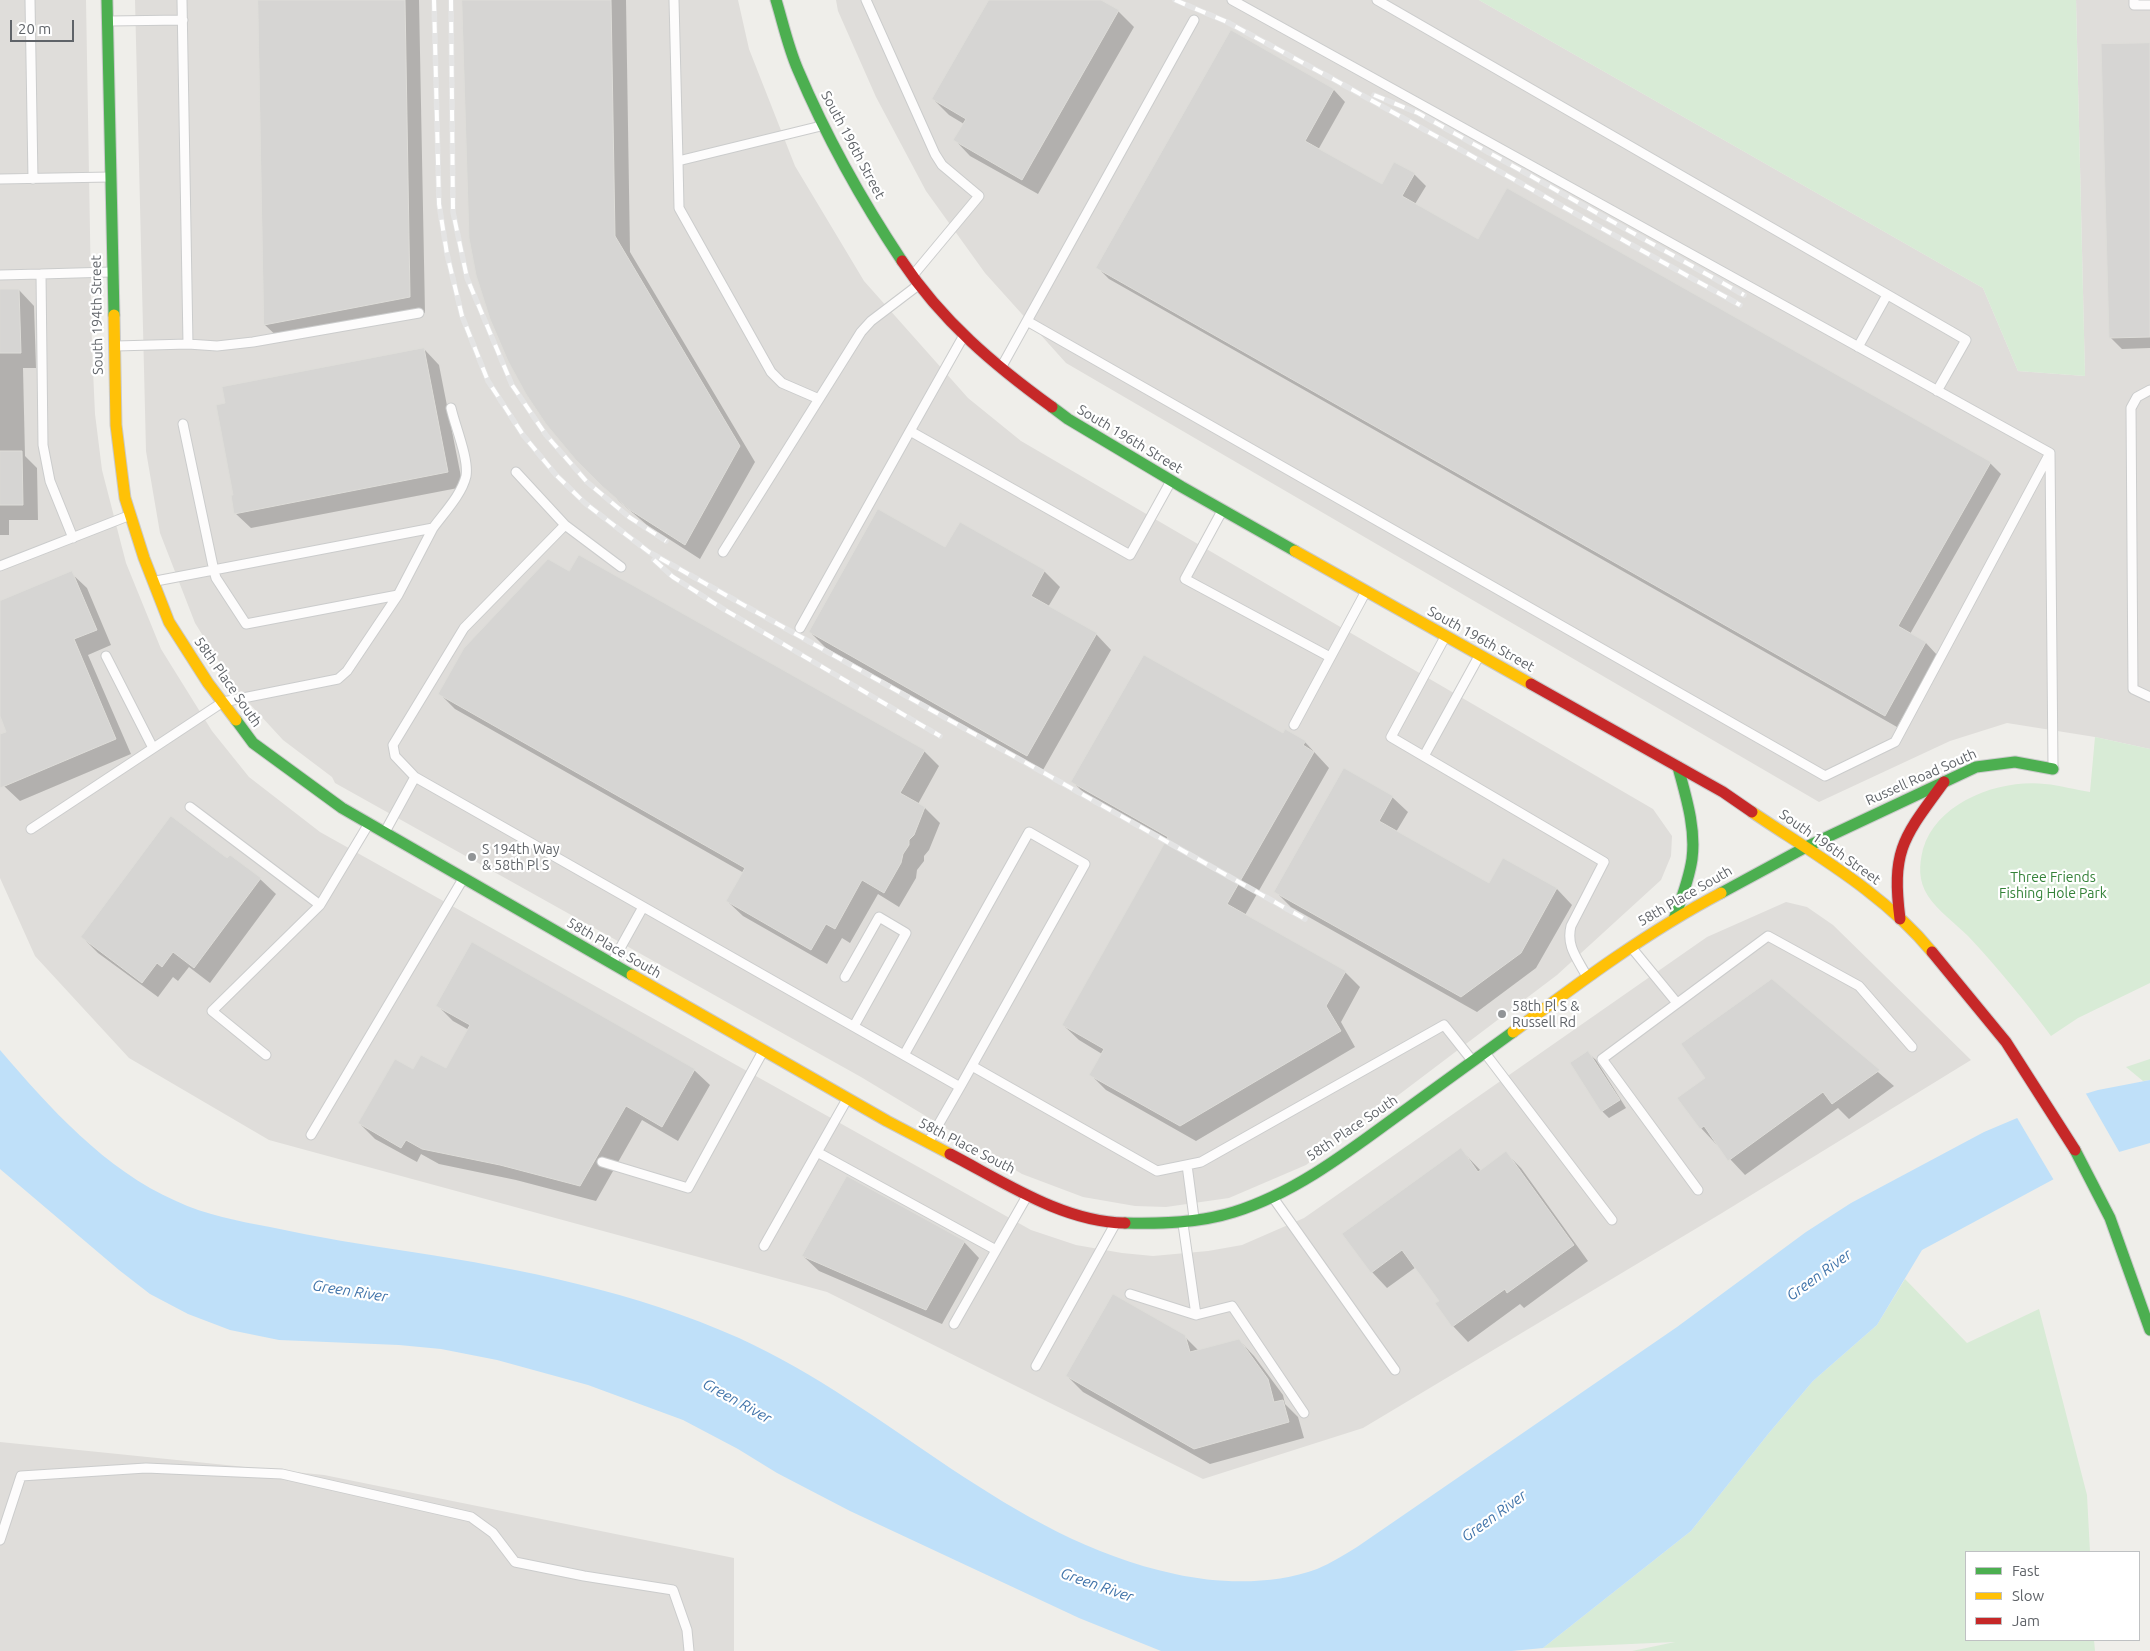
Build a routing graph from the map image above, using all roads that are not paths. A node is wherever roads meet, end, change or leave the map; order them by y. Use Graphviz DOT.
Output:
graph roads {
  1 [pos="30,0"];
  2 [pos="107,0"];
  3 [pos="182,0"];
  4 [pos="674,0"];
  5 [pos="776,0"];
  6 [pos="866,0"];
  7 [pos="1232,0"];
  8 [pos="1377,0"];
  9 [pos="2134,0"];
  10 [pos="2150,5"];
  11 [pos="183,20"];
  12 [pos="1194,20"];
  13 [pos="107,21"];
  14 [pos="824,126"];
  15 [pos="678,161"];
  16 [pos="110,177"];
  17 [pos="0,179"];
  18 [pos="33,179"];
  19 [pos="111,272"];
  20 [pos="41,274"];
  21 [pos="0,275"];
  22 [pos="915,281"];
  23 [pos="1887,295"];
  24 [pos="419,312"];
  25 [pos="1027,321"];
  26 [pos="964,335"];
  27 [pos="188,344"];
  28 [pos="113,346"];
  29 [pos="1858,347"];
  30 [pos="1001,368"];
  31 [pos="2150,390"];
  32 [pos="1938,391"];
  33 [pos="819,399"];
  34 [pos="451,408"];
  35 [pos="183,424"];
  36 [pos="910,431"];
  37 [pos="2050,453"];
  38 [pos="516,472"];
  39 [pos="1171,481"];
  40 [pos="1222,510"];
  41 [pos="131,515"];
  42 [pos="565,525"];
  43 [pos="433,528"];
  44 [pos="73,538"];
  45 [pos="723,552"];
  46 [pos="0,566"];
  47 [pos="621,567"];
  48 [pos="214,570"];
  49 [pos="154,582"];
  50 [pos="1366,591"];
  51 [pos="398,595"];
  52 [pos="169,622"];
  53 [pos="800,628"];
  54 [pos="1446,636"];
  55 [pos="1479,655"];
  56 [pos="106,656"];
  57 [pos="1330,657"];
  58 [pos="2150,697"];
  59 [pos="223,702"];
  60 [pos="1294,725"];
  61 [pos="153,748"];
  62 [pos="1424,756"];
  63 [pos="1678,767"];
  64 [pos="2053,768"];
  65 [pos="415,777"];
  66 [pos="1946,779"];
  67 [pos="190,807"];
  68 [pos="369,823"];
  69 [pos="31,829"];
  70 [pos="384,832"];
  71 [pos="1806,847"];
  72 [pos="463,878"];
  73 [pos="320,905"];
  74 [pos="643,907"];
  75 [pos="1900,918"];
  76 [pos="1674,919"];
  77 [pos="1631,947"];
  78 [pos="612,963"];
  79 [pos="845,977"];
  80 [pos="1588,977"];
  81 [pos="1677,1003"];
  82 [pos="854,1026"];
  83 [pos="1912,1047"];
  84 [pos="764,1050"];
  85 [pos="1484,1052"];
  86 [pos="266,1055"];
  87 [pos="904,1055"];
  88 [pos="1472,1062"];
  89 [pos="972,1066"];
  90 [pos="960,1087"];
  91 [pos="847,1099"];
  92 [pos="311,1135"];
  93 [pos="928,1143"];
  94 [pos="817,1152"];
  95 [pos="602,1162"];
  96 [pos="1187,1165"];
  97 [pos="1698,1190"];
  98 [pos="1028,1194"];
  99 [pos="1273,1196"];
  100 [pos="1612,1220"];
  101 [pos="1188,1221"];
  102 [pos="1116,1223"];
  103 [pos="764,1246"];
  104 [pos="996,1250"];
  105 [pos="1130,1294"];
  106 [pos="1196,1315"];
  107 [pos="954,1324"];
  108 [pos="2150,1330"];
  109 [pos="1036,1366"];
  110 [pos="1396,1370"];
  111 [pos="1304,1414"];
  112 [pos="0,1540"];
  113 [pos="688,1651"];
  1 -- 18 [label="lane"];
  2 -- 13 [label="street, South 194th Street"];
  3 -- 11 [label="lane"];
  4 -- 15 [label="lane"];
  5 -- 14 [label="street, South 196th Street"];
  6 -- 22 [label="lane"];
  7 -- 29 [label="lane"];
  8 -- 23 [label="lane"];
  9 -- 10 [label="lane"];
  11 -- 13 [label="lane"];
  11 -- 27 [label="lane"];
  12 -- 25 [label="lane"];
  13 -- 16 [label="street, South 194th Street"];
  14 -- 15 [label="lane"];
  14 -- 22 [label="street, South 196th Street"];
  15 -- 33 [label="lane"];
  16 -- 18 [label="lane"];
  16 -- 19 [label="street, South 194th Street"];
  17 -- 18 [label="lane"];
  19 -- 20 [label="lane"];
  19 -- 28 [label="street, South 194th Street"];
  20 -- 21 [label="lane"];
  20 -- 44 [label="lane"];
  22 -- 26 [label="street, South 196th Street"];
  22 -- 33 [label="lane"];
  23 -- 29 [label="lane"];
  23 -- 32 [label="lane"];
  24 -- 27 [label="lane"];
  25 -- 30 [label="lane"];
  25 -- 37 [label="lane"];
  26 -- 30 [label="street, South 196th Street"];
  26 -- 36 [label="lane"];
  27 -- 28 [label="lane"];
  28 -- 41 [label="street, South 194th Street"];
  29 -- 32 [label="lane"];
  30 -- 39 [label="street, South 196th Street"];
  31 -- 58 [label="lane"];
  32 -- 37 [label="lane"];
  33 -- 45 [label="lane"];
  34 -- 43 [label="lane"];
  35 -- 48 [label="lane"];
  36 -- 39 [label="lane"];
  36 -- 53 [label="lane"];
  37 -- 64 [label="lane"];
  38 -- 42 [label="lane"];
  39 -- 40 [label="street, South 196th Street"];
  40 -- 50 [label="street, South 196th Street"];
  40 -- 57 [label="lane"];
  41 -- 44 [label="lane"];
  41 -- 49 [label="street, South 194th Street"];
  42 -- 47 [label="lane"];
  42 -- 65 [label="lane"];
  43 -- 48 [label="lane"];
  43 -- 51 [label="lane"];
  44 -- 46 [label="lane"];
  48 -- 49 [label="lane"];
  48 -- 51 [label="lane"];
  49 -- 52 [label="street, South 194th Street"];
  50 -- 54 [label="street, South 196th Street"];
  50 -- 57 [label="lane"];
  51 -- 59 [label="lane"];
  52 -- 59 [label="street, 58th Place South"];
  54 -- 55 [label="street, South 196th Street"];
  54 -- 62 [label="lane"];
  55 -- 62 [label="lane"];
  55 -- 63 [label="street, South 196th Street"];
  56 -- 61 [label="lane"];
  57 -- 60 [label="lane"];
  59 -- 61 [label="lane"];
  59 -- 68 [label="street, 58th Place South"];
  61 -- 69 [label="lane"];
  62 -- 80 [label="lane"];
  63 -- 71 [label="street, South 196th Street"];
  63 -- 76 [label="street"];
  64 -- 66 [label="street, Russell Road South"];
  65 -- 70 [label="lane"];
  65 -- 74 [label="lane"];
  66 -- 71 [label="street, Russell Road South"];
  66 -- 75 [label="street"];
  67 -- 73 [label="lane"];
  68 -- 70 [label="street, 58th Place South"];
  68 -- 73 [label="lane"];
  70 -- 72 [label="street, 58th Place South"];
  71 -- 75 [label="street, South 196th Street"];
  71 -- 76 [label="street, 58th Place South"];
  72 -- 78 [label="street, 58th Place South"];
  72 -- 92 [label="lane"];
  73 -- 86 [label="lane"];
  74 -- 78 [label="lane"];
  74 -- 82 [label="lane"];
  75 -- 108 [label="street, South 196th Street"];
  76 -- 77 [label="street, 58th Place South"];
  77 -- 80 [label="street, 58th Place South"];
  77 -- 81 [label="lane"];
  78 -- 84 [label="street, 58th Place South"];
  79 -- 82 [label="lane"];
  80 -- 85 [label="street, 58th Place South"];
  81 -- 83 [label="lane"];
  81 -- 97 [label="lane"];
  82 -- 87 [label="lane"];
  84 -- 91 [label="street, 58th Place South"];
  84 -- 95 [label="lane"];
  85 -- 88 [label="street, 58th Place South"];
  85 -- 100 [label="lane"];
  87 -- 89 [label="lane"];
  87 -- 90 [label="lane"];
  88 -- 96 [label="lane"];
  88 -- 99 [label="street, 58th Place South"];
  89 -- 90 [label="lane"];
  89 -- 96 [label="lane"];
  90 -- 93 [label="lane"];
  91 -- 93 [label="street, 58th Place South"];
  91 -- 94 [label="lane"];
  93 -- 98 [label="street, 58th Place South"];
  94 -- 103 [label="lane"];
  94 -- 104 [label="lane"];
  96 -- 101 [label="lane"];
  98 -- 102 [label="street, 58th Place South"];
  98 -- 104 [label="lane"];
  99 -- 101 [label="street, 58th Place South"];
  99 -- 110 [label="lane"];
  101 -- 102 [label="street, 58th Place South"];
  101 -- 106 [label="lane"];
  102 -- 109 [label="lane"];
  104 -- 107 [label="lane"];
  105 -- 106 [label="lane"];
  106 -- 111 [label="lane"];
  112 -- 113 [label="lane"];
}
